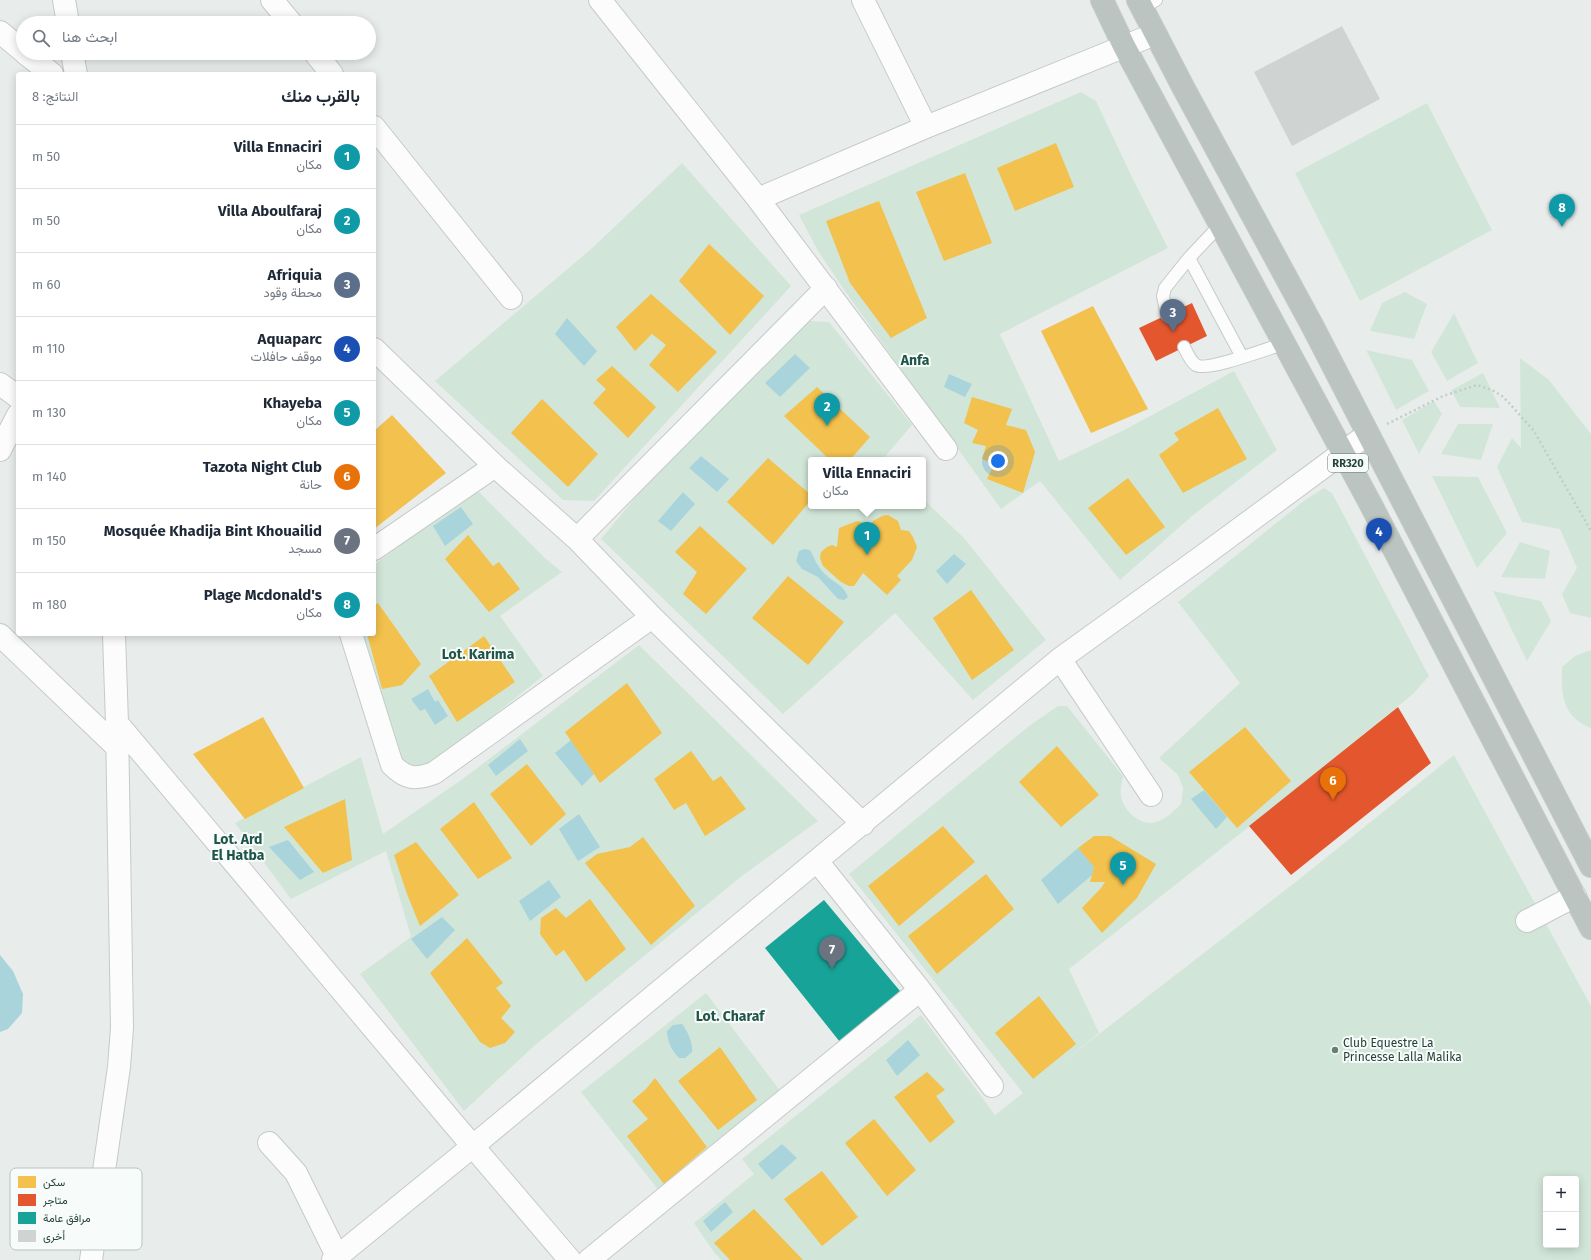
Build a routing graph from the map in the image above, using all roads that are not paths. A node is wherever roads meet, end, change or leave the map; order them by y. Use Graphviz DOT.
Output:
graph roads {
  1 [pos="64,0"];
  2 [pos="272,0"];
  3 [pos="600,0"];
  4 [pos="863,0"];
  5 [pos="1102,0"];
  6 [pos="1145,3"];
  7 [pos="67,16"];
  8 [pos="285,16"];
  9 [pos="0,32"];
  10 [pos="1155,34"];
  11 [pos="16,45"];
  12 [pos="1124,46"];
  13 [pos="34,60"];
  14 [pos="73,60"];
  15 [pos="321,60"];
  16 [pos="49,72"];
  17 [pos="76,72"];
  18 [pos="330,72"];
  19 [pos="926,127"];
  20 [pos="376,129"];
  21 [pos="758,199"];
  22 [pos="1248,206"];
  23 [pos="1220,226"];
  24 [pos="1189,258"];
  25 [pos="826,288"];
  26 [pos="511,298"];
  27 [pos="1168,315"];
  28 [pos="1313,327"];
  29 [pos="1283,344"];
  30 [pos="1184,347"];
  31 [pos="376,351"];
  32 [pos="1242,357"];
  33 [pos="0,384"];
  34 [pos="16,396"];
  35 [pos="16,419"];
  36 [pos="1368,434"];
  37 [pos="946,449"];
  38 [pos="0,450"];
  39 [pos="1342,452"];
  40 [pos="495,466"];
  41 [pos="577,539"];
  42 [pos="376,548"];
  43 [pos="652,617"];
  44 [pos="0,635"];
  45 [pos="114,636"];
  46 [pos="352,636"];
  47 [pos="1060,659"];
  48 [pos="117,723"];
  49 [pos="117,747"];
  50 [pos="1151,795"];
  51 [pos="1568,821"];
  52 [pos="863,824"];
  53 [pos="1543,835"];
  54 [pos="817,861"];
  55 [pos="1591,866"];
  56 [pos="1575,896"];
  57 [pos="1527,921"];
  58 [pos="1591,928"];
  59 [pos="920,990"];
  60 [pos="992,1086"];
  61 [pos="269,1143"];
  62 [pos="473,1146"];
  63 [pos="104,1168"];
  64 [pos="92,1250"];
  65 [pos="335,1258"];
  66 [pos="91,1260"];
  67 [pos="570,1260"];
  68 [pos="589,1260"];
  1 -- 7 [label="street"];
  2 -- 8 [label="street"];
  3 -- 21 [label="street"];
  4 -- 19 [label="street"];
  5 -- 12 [label="highway, RR320"];
  6 -- 10 [label="highway, RR320"];
  9 -- 11 [label="street"];
  10 -- 12 [label="street"];
  10 -- 22 [label="highway, RR320"];
  12 -- 19 [label="street"];
  12 -- 23 [label="highway, RR320"];
  13 -- 16 [label="street"];
  14 -- 17 [label="street"];
  15 -- 18 [label="street"];
  19 -- 21 [label="street"];
  20 -- 26 [label="street"];
  21 -- 25 [label="street"];
  22 -- 23 [label="highway"];
  22 -- 28 [label="highway, RR320"];
  23 -- 24 [label="lane"];
  23 -- 29 [label="highway, RR320"];
  24 -- 27 [label="lane"];
  24 -- 32 [label="lane"];
  25 -- 37 [label="street"];
  25 -- 41 [label="street"];
  28 -- 29 [label="highway"];
  28 -- 36 [label="highway, RR320"];
  29 -- 32 [label="lane"];
  29 -- 39 [label="highway, RR320"];
  30 -- 32 [label="lane"];
  31 -- 40 [label="street"];
  33 -- 34 [label="street"];
  35 -- 38 [label="street"];
  36 -- 39 [label="street"];
  36 -- 51 [label="highway, RR320"];
  39 -- 47 [label="street"];
  39 -- 53 [label="highway, RR320"];
  40 -- 41 [label="street"];
  40 -- 42 [label="street"];
  41 -- 43 [label="street"];
  43 -- 46 [label="street"];
  43 -- 52 [label="street"];
  44 -- 49 [label="street"];
  45 -- 48 [label="street"];
  47 -- 50 [label="street"];
  47 -- 52 [label="street"];
  48 -- 49 [label="street"];
  48 -- 62 [label="street"];
  49 -- 63 [label="street"];
  51 -- 53 [label="highway"];
  51 -- 55 [label="highway, RR320"];
  52 -- 54 [label="street"];
  53 -- 56 [label="highway, RR320"];
  54 -- 59 [label="street"];
  54 -- 62 [label="street"];
  56 -- 57 [label="street"];
  56 -- 58 [label="highway, RR320"];
  59 -- 60 [label="street"];
  59 -- 68 [label="street"];
  61 -- 65 [label="street"];
  62 -- 65 [label="street"];
  62 -- 67 [label="street"];
  64 -- 66 [label="street"];
}
